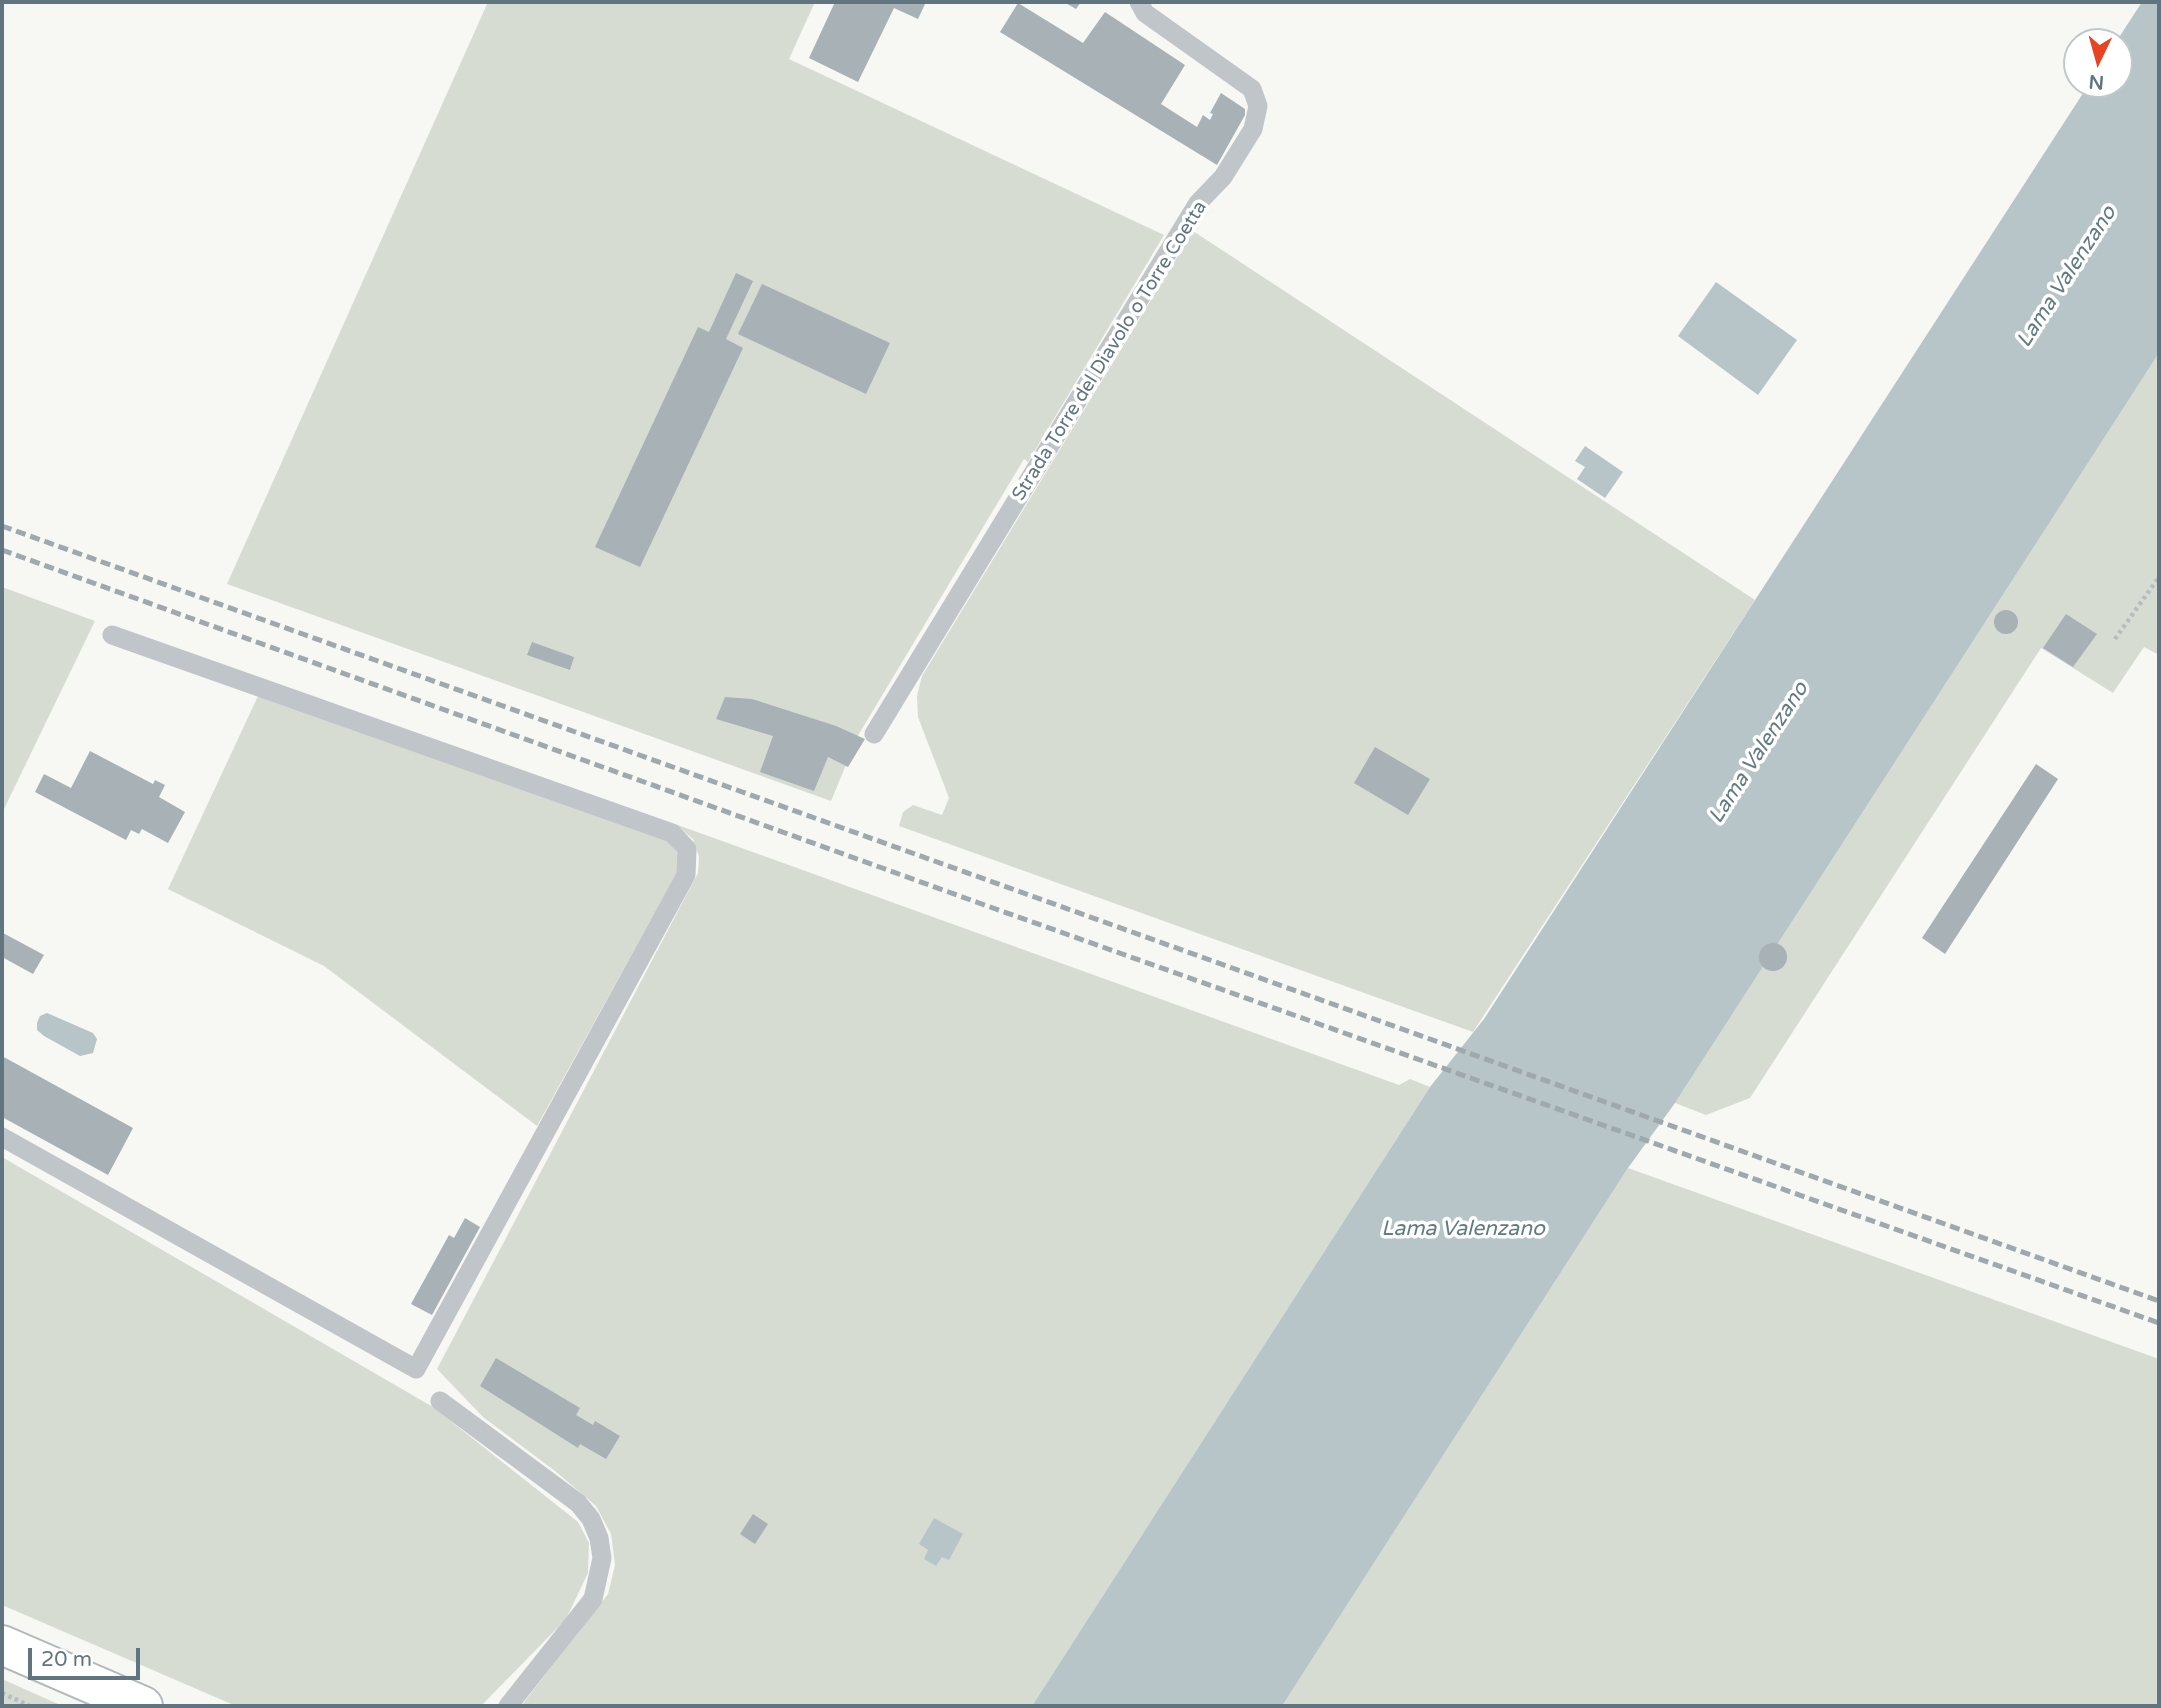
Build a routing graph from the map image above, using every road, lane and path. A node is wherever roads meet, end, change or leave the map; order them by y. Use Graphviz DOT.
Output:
graph roads {
  1 [pos="1139,2"];
  2 [pos="2159,577"];
  3 [pos="112,635"];
  4 [pos="2115,639"];
  5 [pos="874,734"];
  6 [pos="2,1137"];
  7 [pos="440,1401"];
  8 [pos="2,1645"];
  9 [pos="2,1693"];
  10 [pos="30,1706"];
  11 [pos="143,1706"];
  12 [pos="508,1706"];
  1 -- 5 [label="lane, Strada Torre del Diavolo o Torre Coetta"];
  2 -- 4 [label="path"];
  3 -- 6 [label="lane"];
  7 -- 12 [label="lane"];
  8 -- 11 [label="main road"];
  9 -- 10 [label="path"];
}
